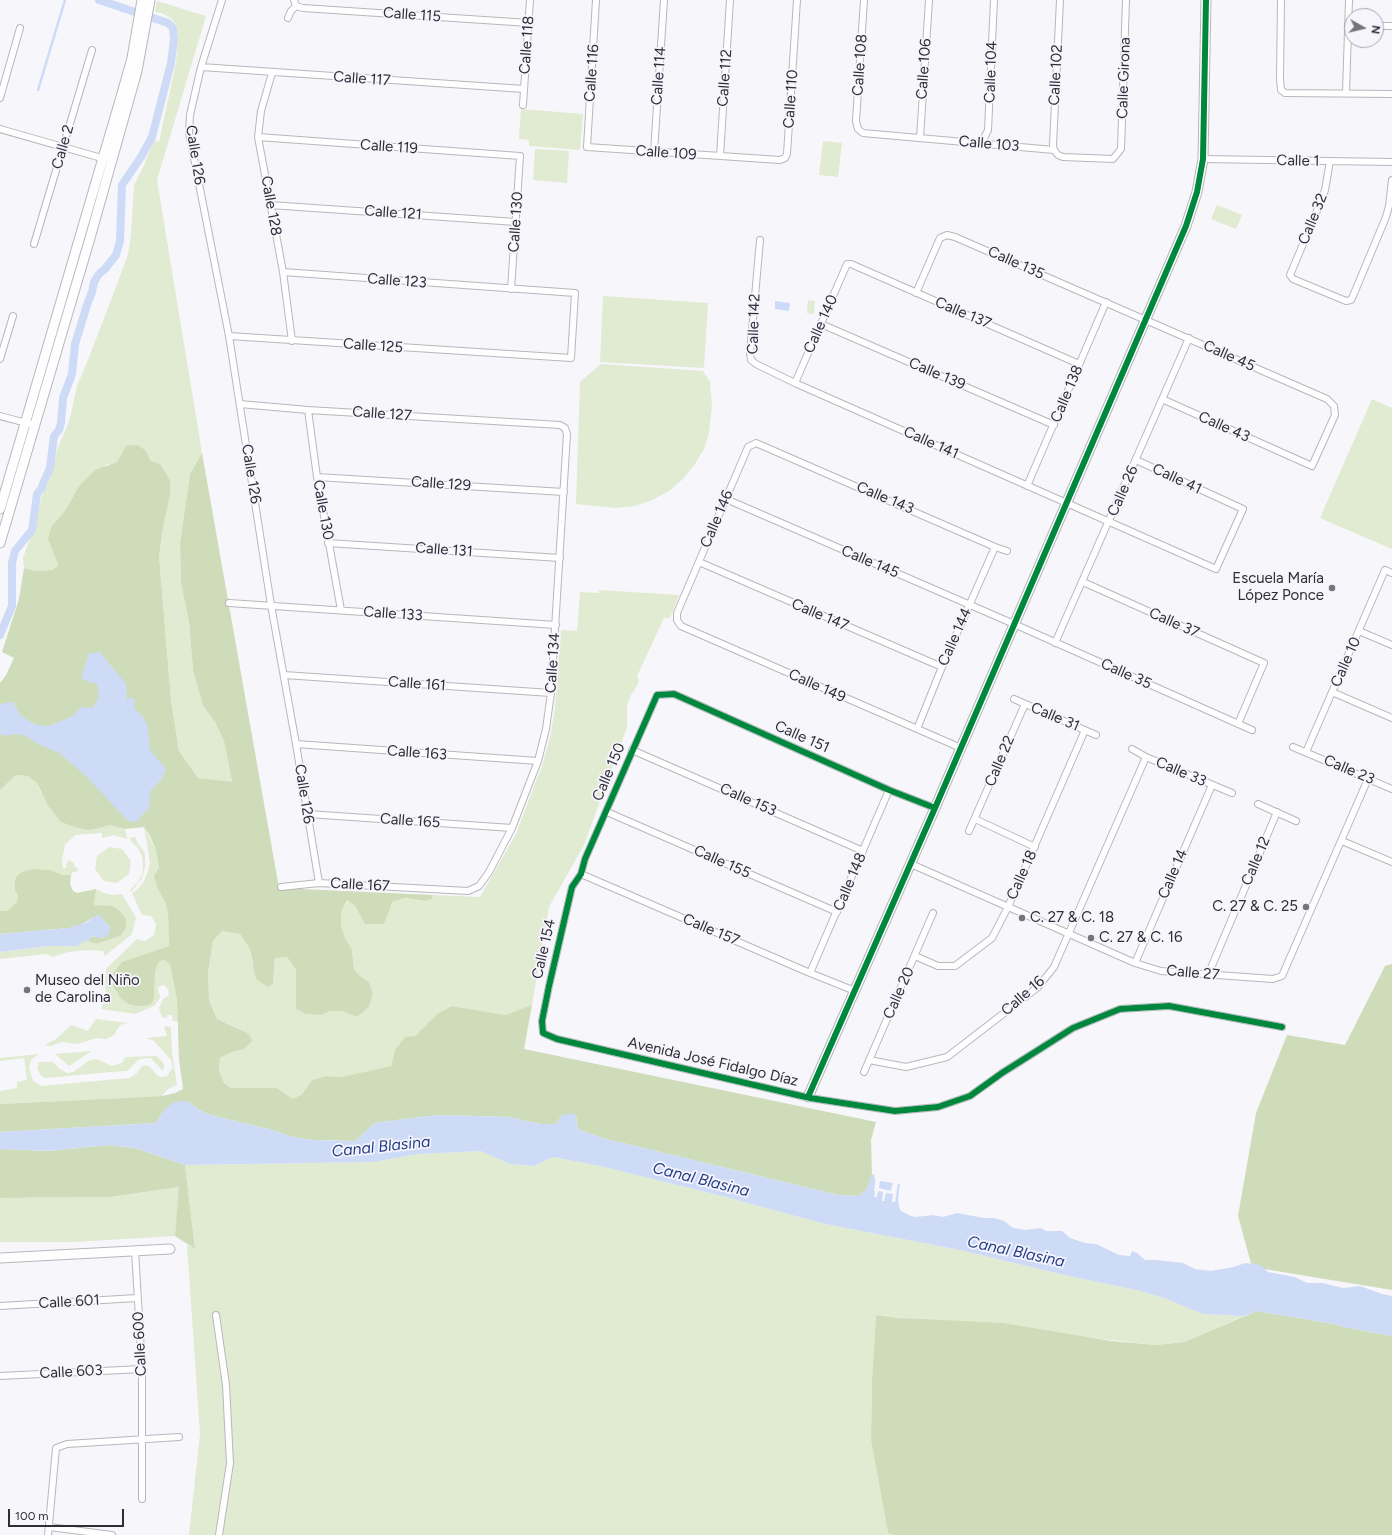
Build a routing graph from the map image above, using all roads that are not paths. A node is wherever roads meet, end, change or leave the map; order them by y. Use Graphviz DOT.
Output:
graph roads {
  1 [pos="222,0"];
  2 [pos="530,0"];
  3 [pos="596,0"];
  4 [pos="664,0"];
  5 [pos="730,0"];
  6 [pos="797,0"];
  7 [pos="864,0"];
  8 [pos="929,0"];
  9 [pos="994,0"];
  10 [pos="1060,0"];
  11 [pos="1126,0"];
  12 [pos="1206,0"];
  13 [pos="1281,0"];
  14 [pos="146,3"];
  15 [pos="295,3"];
  16 [pos="288,18"];
  17 [pos="529,23"];
  18 [pos="20,28"];
  19 [pos="1349,48"];
  20 [pos="92,50"];
  21 [pos="201,67"];
  22 [pos="272,72"];
  23 [pos="524,90"];
  24 [pos="1346,93"];
  25 [pos="1392,94"];
  26 [pos="0,98"];
  27 [pos="523,105"];
  28 [pos="0,129"];
  29 [pos="858,129"];
  30 [pos="258,137"];
  31 [pos="920,138"];
  32 [pos="982,143"];
  33 [pos="587,147"];
  34 [pos="63,148"];
  35 [pos="1054,150"];
  36 [pos="654,152"];
  37 [pos="1117,154"];
  38 [pos="520,156"];
  39 [pos="720,156"];
  40 [pos="746,158"];
  41 [pos="1203,159"];
  42 [pos="107,160"];
  43 [pos="1330,161"];
  44 [pos="1392,162"];
  45 [pos="1392,180"];
  46 [pos="270,205"];
  47 [pos="516,222"];
  48 [pos="760,240"];
  49 [pos="34,244"];
  50 [pos="847,264"];
  51 [pos="283,272"];
  52 [pos="511,289"];
  53 [pos="916,293"];
  54 [pos="1106,302"];
  55 [pos="13,316"];
  56 [pos="1146,320"];
  57 [pos="821,324"];
  58 [pos="229,336"];
  59 [pos="1188,338"];
  60 [pos="292,341"];
  61 [pos="517,355"];
  62 [pos="0,358"];
  63 [pos="1080,364"];
  64 [pos="795,383"];
  65 [pos="1162,399"];
  66 [pos="240,404"];
  67 [pos="308,410"];
  68 [pos="0,416"];
  69 [pos="524,423"];
  70 [pos="30,424"];
  71 [pos="1054,425"];
  72 [pos="775,451"];
  73 [pos="1286,455"];
  74 [pos="1136,460"];
  75 [pos="317,476"];
  76 [pos="1027,486"];
  77 [pos="564,492"];
  78 [pos="726,499"];
  79 [pos="1067,503"];
  80 [pos="0,509"];
  81 [pos="1109,521"];
  82 [pos="0,543"];
  83 [pos="328,543"];
  84 [pos="995,547"];
  85 [pos="1007,551"];
  86 [pos="1180,553"];
  87 [pos="560,558"];
  88 [pos="699,562"];
  89 [pos="1392,573"];
  90 [pos="1083,582"];
  91 [pos="229,603"];
  92 [pos="271,605"];
  93 [pos="969,605"];
  94 [pos="341,610"];
  95 [pos="677,620"];
  96 [pos="1014,624"];
  97 [pos="556,625"];
  98 [pos="1359,631"];
  99 [pos="1056,643"];
  100 [pos="1392,645"];
  101 [pos="942,667"];
  102 [pos="284,675"];
  103 [pos="1332,692"];
  104 [pos="551,693"];
  105 [pos="657,696"];
  106 [pos="1014,699"];
  107 [pos="1025,704"];
  108 [pos="1392,718"];
  109 [pos="1238,724"];
  110 [pos="917,729"];
  111 [pos="1085,730"];
  112 [pos="1252,730"];
  113 [pos="1096,735"];
  114 [pos="296,744"];
  115 [pos="1293,747"];
  116 [pos="961,748"];
  117 [pos="1132,749"];
  118 [pos="632,750"];
  119 [pos="1306,752"];
  120 [pos="1146,757"];
  121 [pos="538,761"];
  122 [pos="1368,779"];
  123 [pos="1212,784"];
  124 [pos="1392,789"];
  125 [pos="889,790"];
  126 [pos="1232,793"];
  127 [pos="1258,804"];
  128 [pos="935,808"];
  129 [pos="607,812"];
  130 [pos="1277,812"];
  131 [pos="308,814"];
  132 [pos="975,819"];
  133 [pos="1296,820"];
  134 [pos="512,828"];
  135 [pos="969,831"];
  136 [pos="1342,841"];
  137 [pos="1035,847"];
  138 [pos="863,851"];
  139 [pos="1392,862"];
  140 [pos="911,864"];
  141 [pos="581,874"];
  142 [pos="319,882"];
  143 [pos="281,887"];
  144 [pos="439,889"];
  145 [pos="1008,907"];
  146 [pos="837,912"];
  147 [pos="932,913"];
  148 [pos="1069,934"];
  149 [pos="915,956"];
  150 [pos="1135,962"];
  151 [pos="810,973"];
  152 [pos="1208,975"];
  153 [pos="855,990"];
  154 [pos="1282,1027"];
  155 [pos="543,1033"];
  156 [pos="869,1060"];
  157 [pos="864,1072"];
  158 [pos="808,1097"];
  159 [pos="170,1249"];
  160 [pos="135,1250"];
  161 [pos="0,1254"];
  162 [pos="4,1258"];
  163 [pos="137,1298"];
  164 [pos="0,1306"];
  165 [pos="216,1314"];
  166 [pos="142,1369"];
  167 [pos="0,1376"];
  168 [pos="179,1437"];
  169 [pos="142,1439"];
  170 [pos="142,1499"];
  171 [pos="49,1527"];
  172 [pos="48,1535"];
  173 [pos="112,1535"];
  174 [pos="219,1535"];
  1 -- 21 [label="street, Calle 126"];
  2 -- 17 [label="street, Calle 118"];
  3 -- 33 [label="street, Calle 116"];
  4 -- 36 [label="street, Calle 114"];
  5 -- 39 [label="street, Calle 112"];
  6 -- 40 [label="street, Calle 110"];
  7 -- 29 [label="street, Calle 108"];
  8 -- 31 [label="street, Calle 106"];
  9 -- 32 [label="street, Calle 104"];
  10 -- 35 [label="street, Calle 102"];
  11 -- 37 [label="street, Calle Girona"];
  12 -- 41 [label="street"];
  13 -- 24 [label="street"];
  14 -- 42 [label="street"];
  15 -- 16 [label="street"];
  15 -- 17 [label="street, Calle 115"];
  17 -- 23 [label="street, Calle 118"];
  18 -- 26 [label="street"];
  19 -- 24 [label="street"];
  20 -- 34 [label="street, Calle 2"];
  21 -- 22 [label="street, Calle 117"];
  21 -- 58 [label="street, Calle 126"];
  22 -- 23 [label="street, Calle 117"];
  22 -- 30 [label="street, Calle 128"];
  23 -- 27 [label="street"];
  24 -- 25 [label="street"];
  28 -- 34 [label="street"];
  29 -- 31 [label="street, Calle 103"];
  30 -- 38 [label="street, Calle 119"];
  30 -- 46 [label="street, Calle 128"];
  31 -- 32 [label="street, Calle 103"];
  32 -- 35 [label="street, Calle 103"];
  33 -- 36 [label="street, Calle 109"];
  34 -- 42 [label="street"];
  34 -- 49 [label="street, Calle 2"];
  35 -- 37 [label="street, Calle 103"];
  36 -- 39 [label="street, Calle 109"];
  38 -- 47 [label="street, Calle 130"];
  39 -- 40 [label="street, Calle 109"];
  41 -- 43 [label="street, Calle 1"];
  41 -- 56 [label="street"];
  42 -- 70 [label="street"];
  43 -- 44 [label="street, Calle 1"];
  43 -- 45 [label="street, Calle 32"];
  46 -- 47 [label="street, Calle 121"];
  46 -- 51 [label="street, Calle 128"];
  47 -- 52 [label="street, Calle 130"];
  48 -- 64 [label="street, Calle 142"];
  50 -- 53 [label="street, Calle 137"];
  50 -- 57 [label="street, Calle 140"];
  51 -- 52 [label="street, Calle 123"];
  51 -- 60 [label="street, Calle 128"];
  52 -- 61 [label="street, Calle 123"];
  53 -- 54 [label="street, Calle 135"];
  53 -- 63 [label="street, Calle 137"];
  54 -- 56 [label="street, Calle 135"];
  54 -- 63 [label="street, Calle 138"];
  55 -- 62 [label="street"];
  56 -- 59 [label="street, Calle 45"];
  56 -- 79 [label="street"];
  57 -- 64 [label="street, Calle 140"];
  57 -- 71 [label="street, Calle 139"];
  58 -- 60 [label="street, Calle 125"];
  58 -- 66 [label="street, Calle 126"];
  59 -- 65 [label="street, Calle 26"];
  59 -- 73 [label="street, Calle 45"];
  60 -- 61 [label="street, Calle 125"];
  63 -- 71 [label="street, Calle 138"];
  64 -- 76 [label="street, Calle 141"];
  65 -- 73 [label="street, Calle 43"];
  65 -- 74 [label="street, Calle 26"];
  66 -- 67 [label="street, Calle 127"];
  66 -- 92 [label="street, Calle 126"];
  67 -- 69 [label="street, Calle 127"];
  67 -- 75 [label="street, Calle 130"];
  68 -- 70 [label="street"];
  69 -- 77 [label="street, Calle 134"];
  70 -- 80 [label="street"];
  70 -- 82 [label="street"];
  71 -- 76 [label="street, Calle 138"];
  72 -- 78 [label="street, Calle 146"];
  72 -- 84 [label="street, Calle 143"];
  74 -- 81 [label="street, Calle 26"];
  74 -- 86 [label="street, Calle 41"];
  75 -- 77 [label="street, Calle 129"];
  75 -- 83 [label="street, Calle 130"];
  76 -- 79 [label="street, Calle 141"];
  77 -- 87 [label="street, Calle 134"];
  78 -- 88 [label="street, Calle 146"];
  78 -- 93 [label="street, Calle 145"];
  79 -- 81 [label="street, Calle 141"];
  79 -- 96 [label="street"];
  81 -- 86 [label="street, Calle 141"];
  81 -- 90 [label="street, Calle 26"];
  83 -- 87 [label="street, Calle 131"];
  83 -- 94 [label="street, Calle 130"];
  84 -- 85 [label="street, Calle 143"];
  84 -- 93 [label="street, Calle 144"];
  87 -- 97 [label="street, Calle 134"];
  88 -- 95 [label="street, Calle 146"];
  88 -- 101 [label="street, Calle 147"];
  89 -- 98 [label="street, Calle 10"];
  90 -- 99 [label="street, Calle 26"];
  90 -- 109 [label="street, Calle 37"];
  91 -- 92 [label="street, Calle 133"];
  92 -- 94 [label="street, Calle 133"];
  92 -- 102 [label="street, Calle 126"];
  93 -- 96 [label="street, Calle 145"];
  93 -- 101 [label="street, Calle 144"];
  94 -- 97 [label="street, Calle 133"];
  95 -- 110 [label="street, Calle 149"];
  96 -- 99 [label="street, Calle 35"];
  96 -- 116 [label="street"];
  97 -- 104 [label="street, Calle 134"];
  98 -- 100 [label="street"];
  98 -- 103 [label="street, Calle 10"];
  99 -- 109 [label="street, Calle 35"];
  101 -- 110 [label="street, Calle 144"];
  102 -- 104 [label="street, Calle 161"];
  102 -- 114 [label="street, Calle 126"];
  103 -- 108 [label="street"];
  103 -- 119 [label="street, Calle 10"];
  104 -- 121 [label="street, Calle 134"];
  105 -- 118 [label="street, Calle 150"];
  105 -- 125 [label="street, Calle 151"];
  106 -- 107 [label="street, Calle 31"];
  107 -- 111 [label="street, Calle 31"];
  107 -- 132 [label="street, Calle 22"];
  109 -- 112 [label="street, Calle 35"];
  110 -- 116 [label="street, Calle 149"];
  111 -- 113 [label="street, Calle 31"];
  111 -- 137 [label="street, Calle 18"];
  114 -- 121 [label="street, Calle 163"];
  114 -- 131 [label="street, Calle 126"];
  115 -- 119 [label="street, Calle 23"];
  116 -- 128 [label="street"];
  117 -- 120 [label="street, Calle 33"];
  118 -- 129 [label="street, Calle 150"];
  118 -- 138 [label="street, Calle 153"];
  119 -- 122 [label="street, Calle 23"];
  120 -- 123 [label="street, Calle 33"];
  120 -- 148 [label="street, Calle 16"];
  121 -- 134 [label="street, Calle 134"];
  122 -- 124 [label="street, Calle 23"];
  122 -- 136 [label="street, Calle 27"];
  123 -- 126 [label="street, Calle 33"];
  123 -- 150 [label="street, Calle 14"];
  125 -- 128 [label="street, Calle 151"];
  125 -- 138 [label="street, Calle 148"];
  127 -- 130 [label="street"];
  128 -- 140 [label="street"];
  129 -- 141 [label="street, Calle 150"];
  129 -- 146 [label="street, Calle 155"];
  130 -- 133 [label="street"];
  130 -- 152 [label="street, Calle 12"];
  131 -- 134 [label="street, Calle 165"];
  131 -- 142 [label="street, Calle 126"];
  132 -- 135 [label="street, Calle 22"];
  132 -- 137 [label="street"];
  134 -- 144 [label="street, Calle 134"];
  136 -- 139 [label="street"];
  136 -- 152 [label="street, Calle 27"];
  137 -- 145 [label="street, Calle 18"];
  138 -- 146 [label="street, Calle 148"];
  140 -- 145 [label="street, Calle 27"];
  140 -- 153 [label="street"];
  141 -- 151 [label="street, Calle 157"];
  141 -- 155 [label="street, Calle 154"];
  142 -- 143 [label="street, Calle 167"];
  142 -- 144 [label="street, Calle 167"];
  145 -- 148 [label="street, Calle 27"];
  145 -- 149 [label="street, Calle 18"];
  146 -- 151 [label="street, Calle 148"];
  147 -- 149 [label="street, Calle 20"];
  148 -- 150 [label="street, Calle 27"];
  148 -- 156 [label="street, Calle 16"];
  149 -- 156 [label="street, Calle 20"];
  150 -- 152 [label="street, Calle 27"];
  151 -- 153 [label="street, Calle 157"];
  153 -- 158 [label="street"];
  154 -- 158 [label="street, Avenida José Fidalgo Díaz"];
  155 -- 158 [label="street, Avenida José Fidalgo Díaz"];
  156 -- 157 [label="street, Calle 20"];
  159 -- 160 [label="street"];
  160 -- 162 [label="street"];
  160 -- 163 [label="street, Calle 600"];
  161 -- 162 [label="street"];
  163 -- 164 [label="street, Calle 601"];
  163 -- 166 [label="street, Calle 600"];
  165 -- 174 [label="street"];
  166 -- 167 [label="street, Calle 603"];
  166 -- 169 [label="street, Calle 600"];
  168 -- 169 [label="street"];
  169 -- 170 [label="street, Calle 600"];
  169 -- 171 [label="street"];
  171 -- 172 [label="street"];
  171 -- 173 [label="street"];
}
